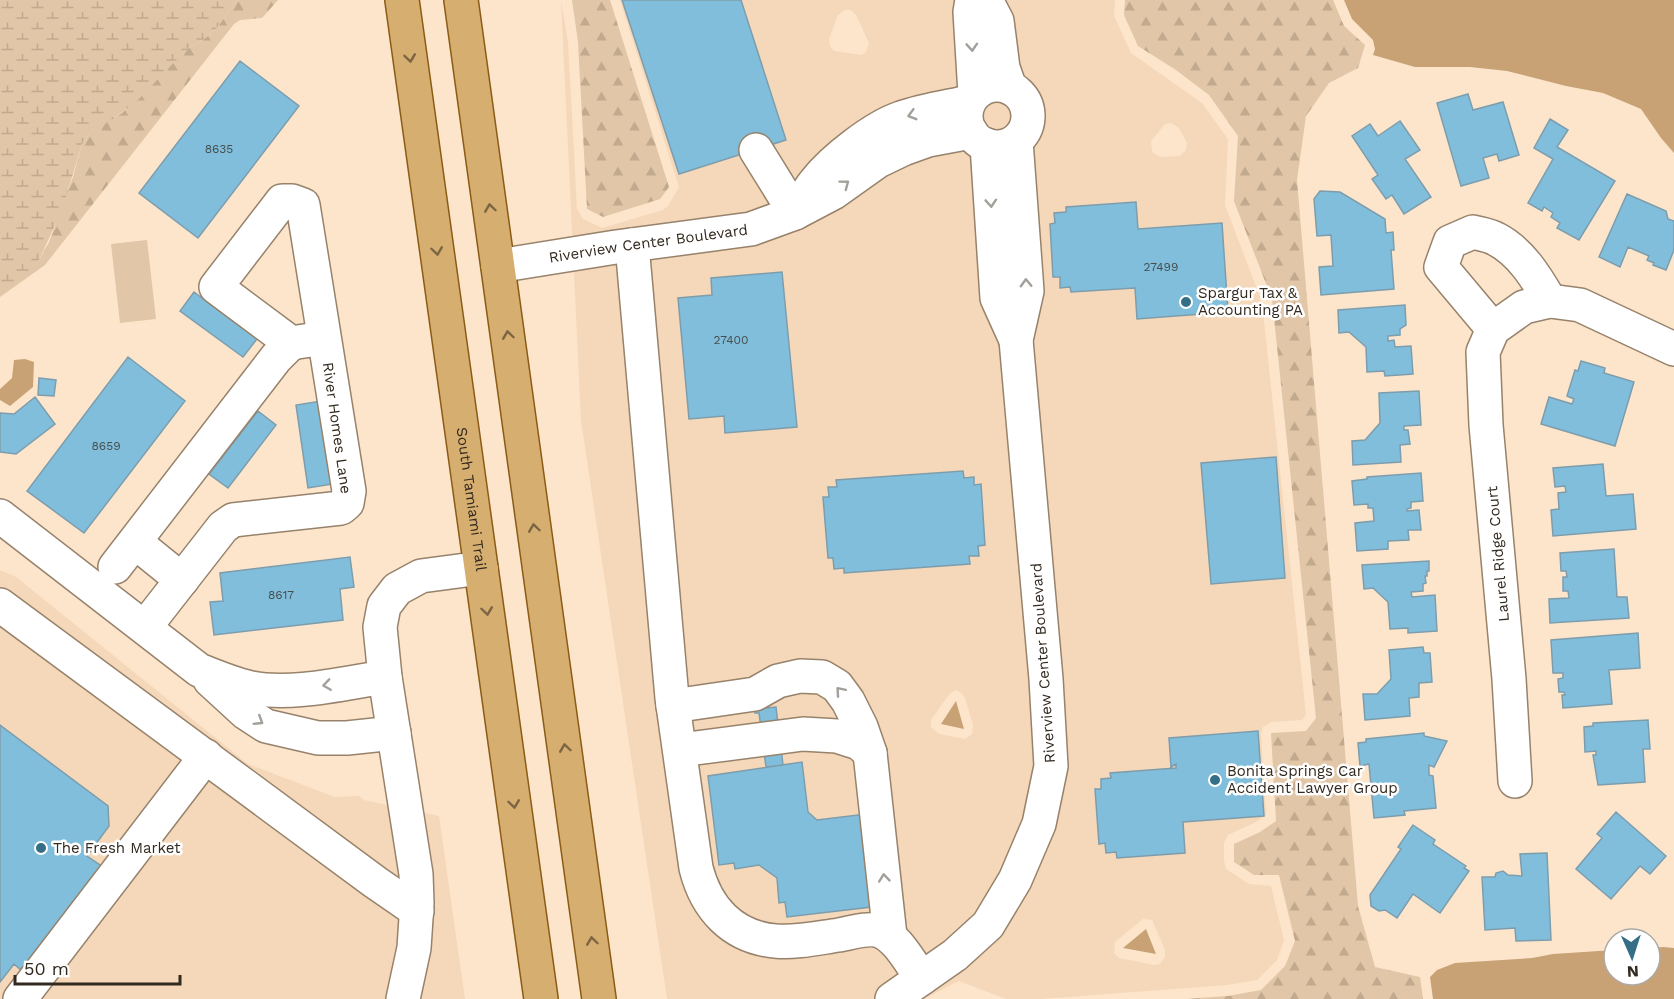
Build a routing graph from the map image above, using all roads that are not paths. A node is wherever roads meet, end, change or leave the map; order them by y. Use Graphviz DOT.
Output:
graph roads {
  1 [pos="402,0"];
  2 [pos="461,0"];
  3 [pos="972,0"];
  4 [pos="986,0"];
  5 [pos="1010,88"];
  6 [pos="984,123"];
  7 [pos="756,150"];
  8 [pos="795,213"];
  9 [pos="632,245"];
  10 [pos="498,266"];
  11 [pos="1550,301"];
  12 [pos="1493,329"];
  13 [pos="324,338"];
  14 [pos="291,343"];
  15 [pos="1674,349"];
  16 [pos="0,516"];
  17 [pos="481,568"];
  18 [pos="182,580"];
  19 [pos="0,605"];
  20 [pos="145,627"];
  21 [pos="199,670"];
  22 [pos="385,677"];
  23 [pos="674,706"];
  24 [pos="394,733"];
  25 [pos="695,748"];
  26 [pos="870,753"];
  27 [pos="206,756"];
  28 [pos="1515,781"];
  29 [pos="417,911"];
  30 [pos="890,936"];
  31 [pos="922,978"];
  32 [pos="20,999"];
  33 [pos="403,999"];
  34 [pos="541,999"];
  35 [pos="599,999"];
  36 [pos="892,999"];
  1 -- 17 [label="main road, South Tamiami Trail, one-way"];
  10 -- 2 [label="main road, one-way"];
  3 -- 6 [label="street, Riverview Center Boulevard, one-way"];
  4 -- 5 [label="street, Riverview Center Boulevard"];
  5 -- 6 [label="street"];
  5 -- 6 [label="street, Riverview Center Boulevard"];
  6 -- 8 [label="street"];
  6 -- 31 [label="street, Riverview Center Boulevard"];
  7 -- 8 [label="street"];
  8 -- 9 [label="street, Riverview Center Boulevard"];
  9 -- 10 [label="street, Riverview Center Boulevard"];
  9 -- 23 [label="street"];
  35 -- 10 [label="main road, one-way"];
  11 -- 12 [label="street"];
  11 -- 12 [label="street"];
  11 -- 15 [label="street"];
  12 -- 28 [label="street, Laurel Ridge Court"];
  13 -- 14 [label="street"];
  13 -- 14 [label="street, River Homes Lane"];
  13 -- 18 [label="street, River Homes Lane"];
  14 -- 18 [label="street"];
  16 -- 20 [label="street"];
  17 -- 22 [label="street"];
  17 -- 34 [label="main road, South Tamiami Trail, one-way"];
  18 -- 20 [label="street, River Homes Lane"];
  19 -- 27 [label="street"];
  20 -- 21 [label="street"];
  22 -- 21 [label="street, one-way"];
  21 -- 24 [label="street, one-way"];
  22 -- 24 [label="street"];
  23 -- 25 [label="street"];
  26 -- 23 [label="street, one-way"];
  24 -- 29 [label="street"];
  25 -- 26 [label="street"];
  25 -- 30 [label="street"];
  30 -- 26 [label="street, one-way"];
  27 -- 29 [label="street"];
  27 -- 32 [label="street"];
  29 -- 33 [label="street"];
  30 -- 31 [label="street"];
  31 -- 36 [label="street, Riverview Center Boulevard"];
}
